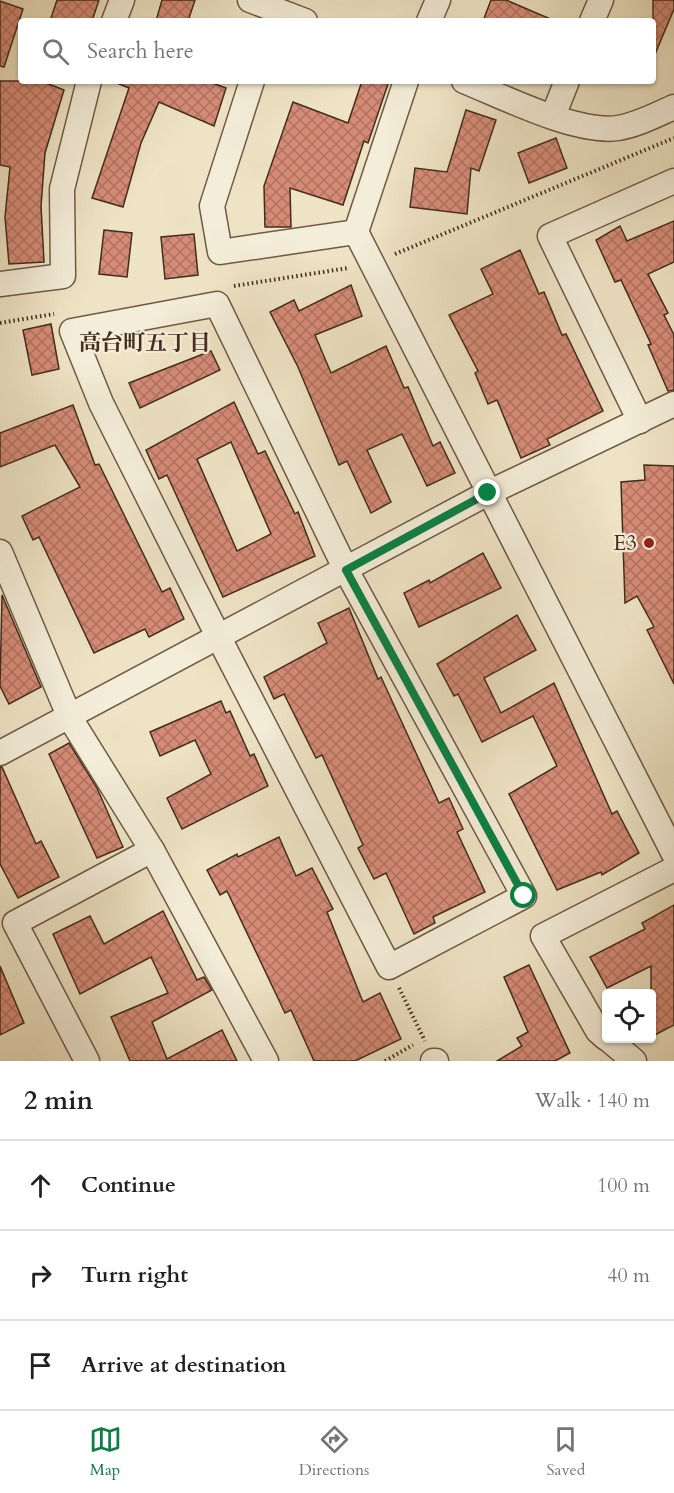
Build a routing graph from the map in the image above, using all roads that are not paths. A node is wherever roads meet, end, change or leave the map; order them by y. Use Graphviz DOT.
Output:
graph roads {
  1 [pos="122,0"];
  2 [pos="250,0"];
  3 [pos="438,0"];
  4 [pos="600,0"];
  5 [pos="275,10"];
  6 [pos="115,18"];
  7 [pos="298,18"];
  8 [pos="430,18"];
  9 [pos="593,18"];
  10 [pos="88,84"];
  11 [pos="251,84"];
  12 [pos="404,84"];
  13 [pos="472,84"];
  14 [pos="566,84"];
  15 [pos="674,107"];
  16 [pos="553,116"];
  17 [pos="674,181"];
  18 [pos="356,232"];
  19 [pos="0,284"];
  20 [pos="674,404"];
  21 [pos="640,421"];
  22 [pos="488,493"];
  23 [pos="0,553"];
  24 [pos="346,570"];
  25 [pos="218,636"];
  26 [pos="70,718"];
  27 [pos="0,753"];
  28 [pos="152,850"];
  29 [pos="674,854"];
  30 [pos="674,869"];
  31 [pos="602,1034"];
  32 [pos="613,1043"];
  33 [pos="87,1061"];
  34 [pos="266,1061"];
  35 [pos="634,1061"];
  1 -- 6 [label="street"];
  2 -- 5 [label="street"];
  3 -- 8 [label="street"];
  4 -- 9 [label="street"];
  5 -- 7 [label="street"];
  10 -- 19 [label="street"];
  11 -- 18 [label="street"];
  12 -- 18 [label="street"];
  13 -- 16 [label="street"];
  14 -- 16 [label="street"];
  15 -- 16 [label="street"];
  17 -- 21 [label="street"];
  18 -- 22 [label="street"];
  20 -- 21 [label="street"];
  21 -- 22 [label="street"];
  22 -- 24 [label="street"];
  22 -- 29 [label="street"];
  23 -- 26 [label="street"];
  24 -- 25 [label="street"];
  24 -- 25 [label="street"];
  24 -- 25 [label="street"];
  25 -- 26 [label="street"];
  26 -- 27 [label="street"];
  26 -- 28 [label="street"];
  28 -- 33 [label="street"];
  28 -- 34 [label="street"];
  30 -- 31 [label="street"];
  32 -- 35 [label="street"];
}
